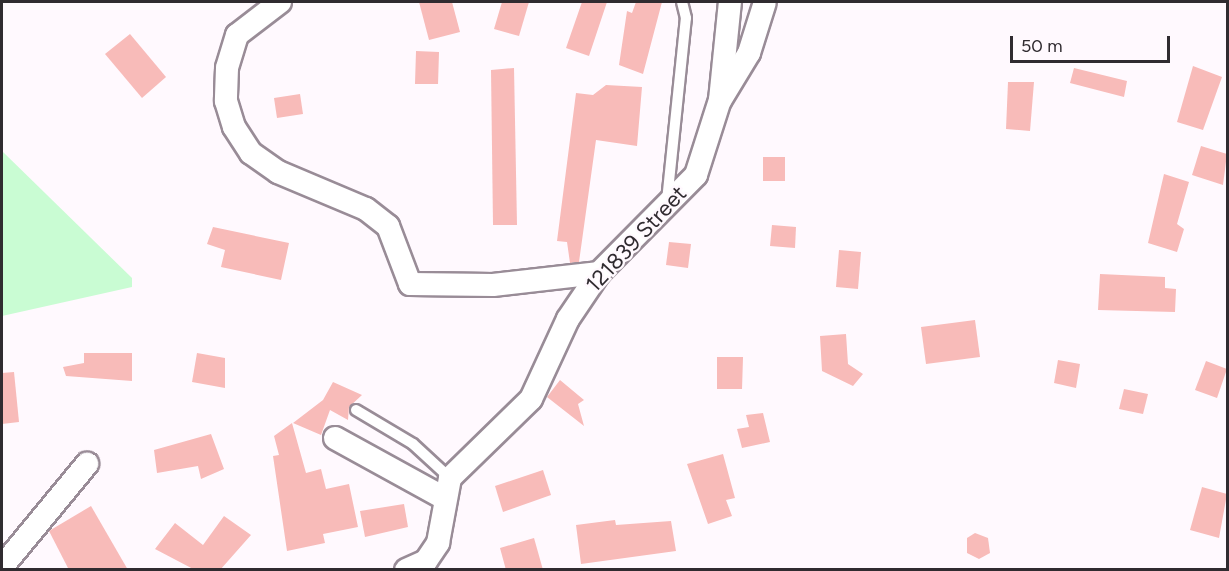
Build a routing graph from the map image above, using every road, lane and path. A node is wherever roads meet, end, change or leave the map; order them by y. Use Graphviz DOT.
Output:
graph roads {
  1 [pos="280,2"];
  2 [pos="682,2"];
  3 [pos="730,2"];
  4 [pos="765,2"];
  5 [pos="720,100"];
  6 [pos="666,207"];
  7 [pos="599,273"];
  8 [pos="356,410"];
  9 [pos="335,438"];
  10 [pos="87,464"];
  11 [pos="447,488"];
  12 [pos="2,567"];
  13 [pos="406,570"];
  1 -- 7 [label="street"];
  2 -- 6 [label="lane"];
  3 -- 5 [label="street"];
  4 -- 5 [label="street"];
  5 -- 6 [label="street, 121839 Street"];
  6 -- 7 [label="street, 121839 Street"];
  7 -- 11 [label="street, 121839 Street"];
  8 -- 11 [label="lane"];
  9 -- 11 [label="street"];
  10 -- 12 [label="street"];
  11 -- 13 [label="street"];
}
